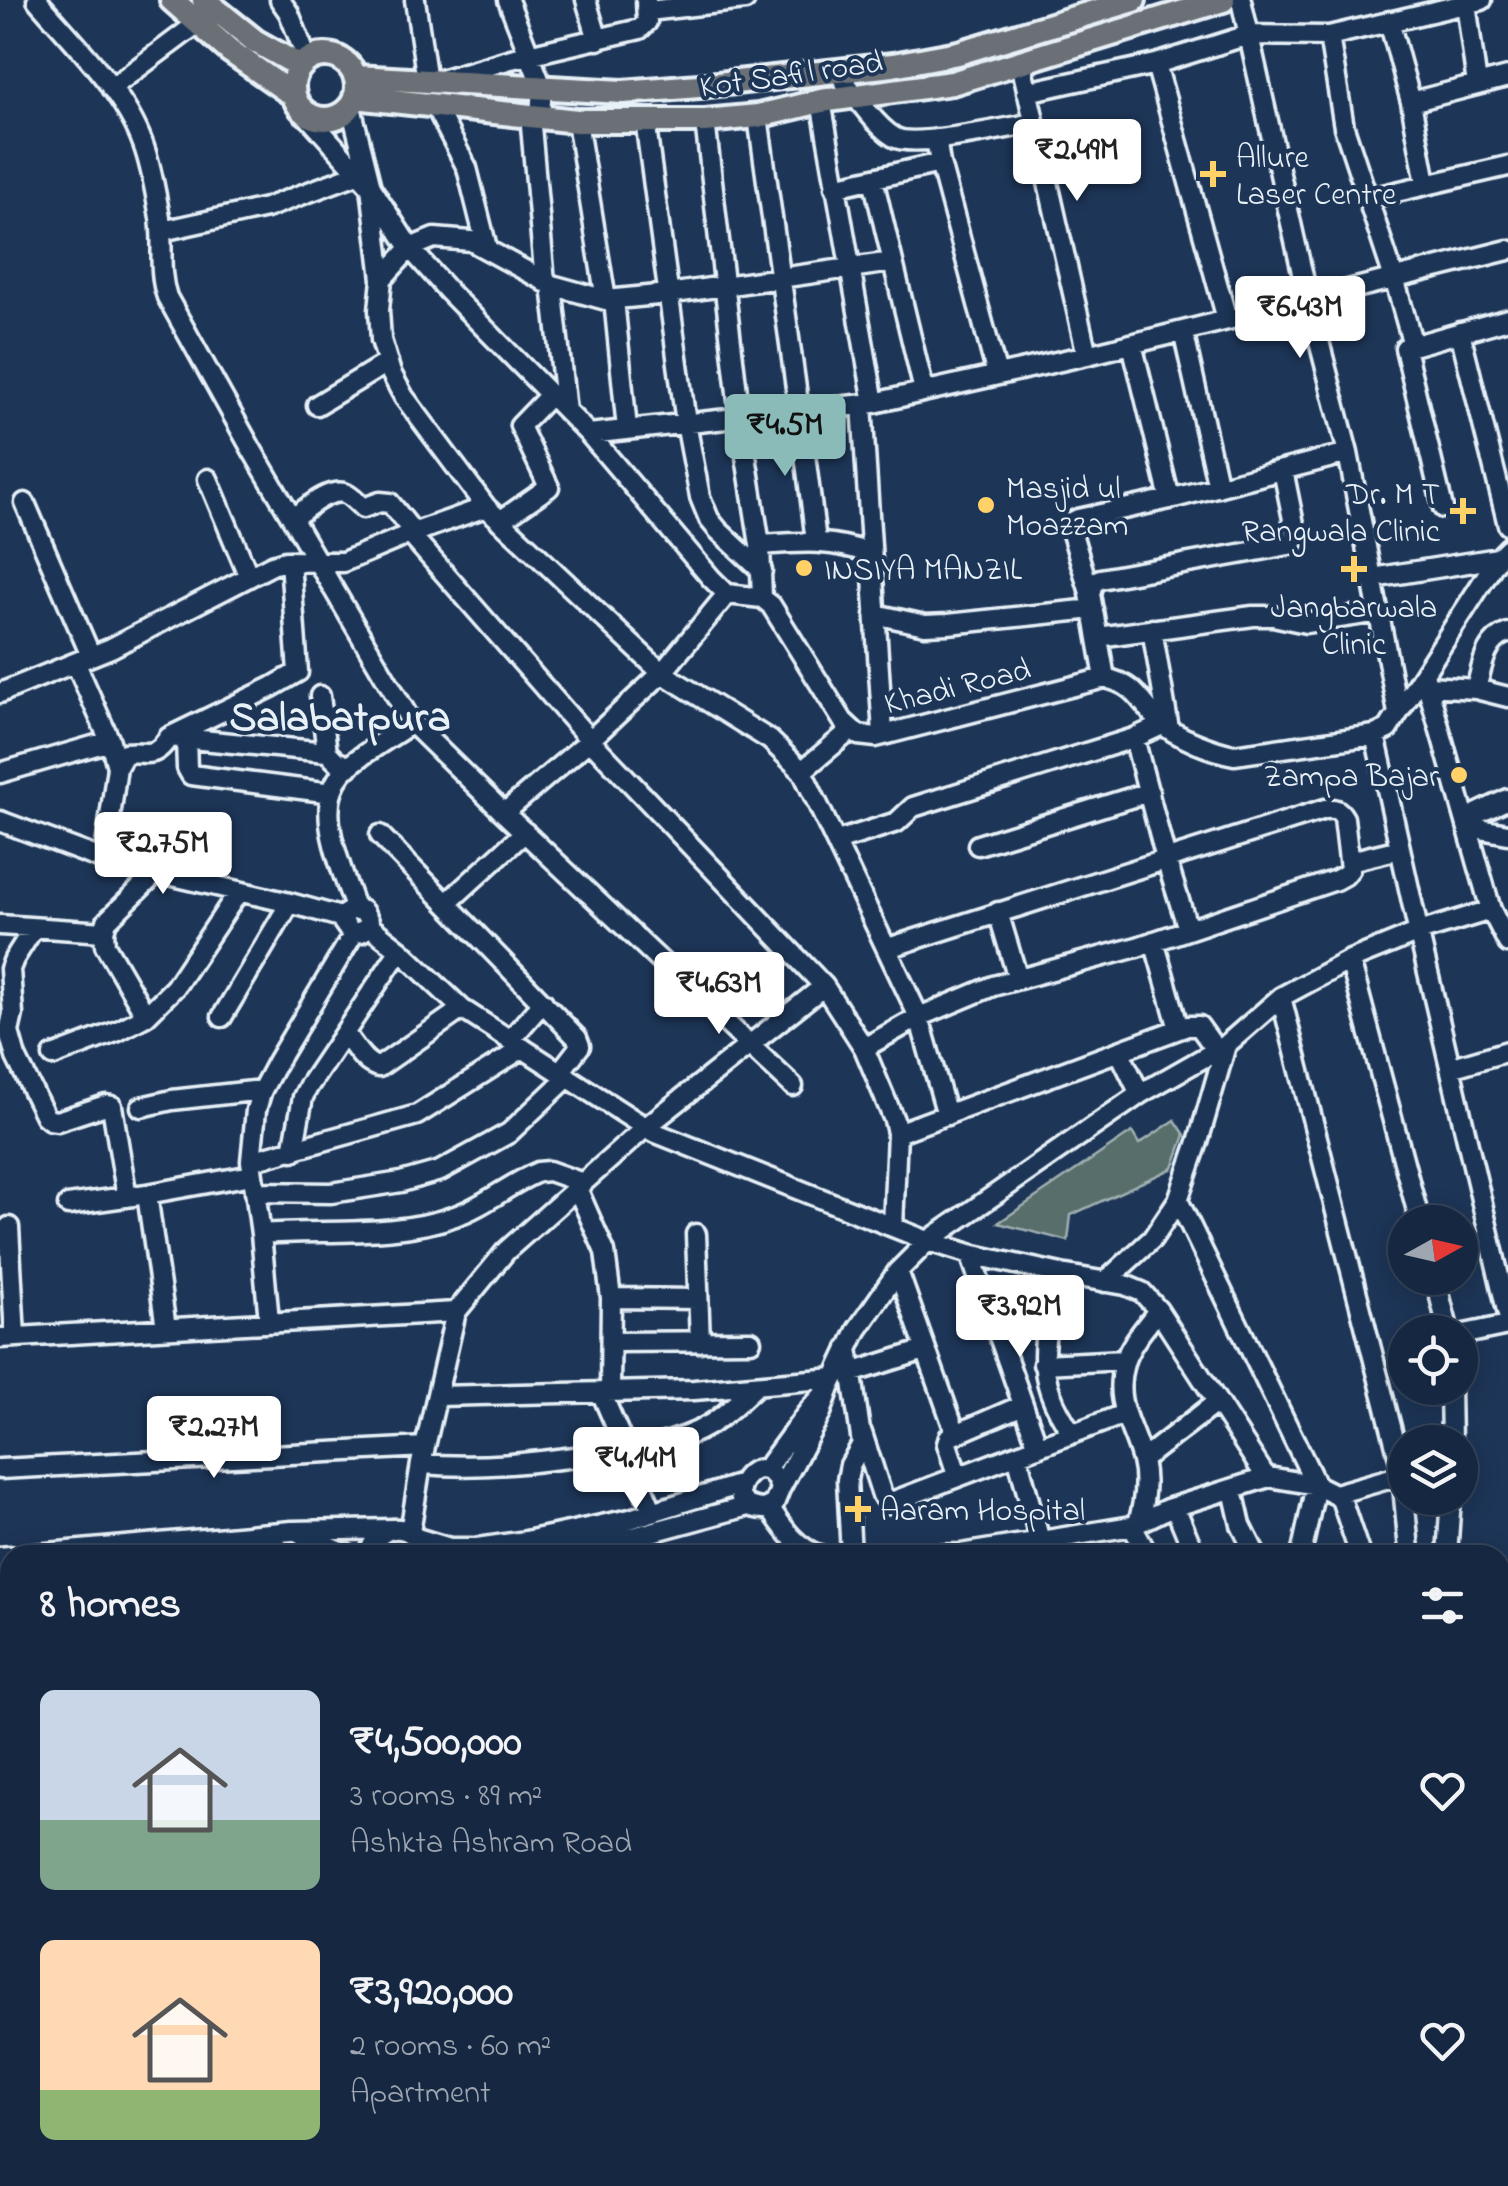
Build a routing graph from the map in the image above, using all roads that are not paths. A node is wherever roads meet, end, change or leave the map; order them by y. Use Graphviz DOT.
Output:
graph roads {
  1 [pos="37,0"];
  2 [pos="172,0"];
  3 [pos="280,0"];
  4 [pos="415,0"];
  5 [pos="508,0"];
  6 [pos="586,0"];
  7 [pos="745,0"];
  8 [pos="1134,0"];
  9 [pos="1223,0"];
  10 [pos="1241,0"];
  11 [pos="1474,2"];
  12 [pos="647,5"];
  13 [pos="1185,6"];
  14 [pos="201,12"];
  15 [pos="1389,22"];
  16 [pos="1248,34"];
  17 [pos="1329,36"];
  18 [pos="598,40"];
  19 [pos="530,55"];
  20 [pos="303,63"];
  21 [pos="1021,63"];
  22 [pos="1156,64"];
  23 [pos="838,71"];
  24 [pos="1508,77"];
  25 [pos="430,81"];
  26 [pos="1477,85"];
  27 [pos="111,88"];
  28 [pos="542,88"];
  29 [pos="1028,92"];
  30 [pos="354,94"];
  31 [pos="855,96"];
  32 [pos="821,102"];
  33 [pos="1410,102"];
  34 [pos="298,103"];
  35 [pos="435,106"];
  36 [pos="535,116"];
  37 [pos="758,116"];
  38 [pos="645,120"];
  39 [pos="578,121"];
  40 [pos="705,122"];
  41 [pos="1034,123"];
  42 [pos="936,139"];
  43 [pos="940,163"];
  44 [pos="1508,166"];
  45 [pos="873,178"];
  46 [pos="364,180"];
  47 [pos="1426,183"];
  48 [pos="835,187"];
  49 [pos="1366,198"];
  50 [pos="162,231"];
  51 [pos="410,248"];
  52 [pos="487,248"];
  53 [pos="1508,250"];
  54 [pos="892,262"];
  55 [pos="850,268"];
  56 [pos="779,277"];
  57 [pos="1394,278"];
  58 [pos="382,279"];
  59 [pos="548,283"];
  60 [pos="724,286"];
  61 [pos="668,294"];
  62 [pos="1308,299"];
  63 [pos="610,300"];
  64 [pos="1508,319"];
  65 [pos="1227,320"];
  66 [pos="1183,331"];
  67 [pos="1460,332"];
  68 [pos="1132,344"];
  69 [pos="1412,345"];
  70 [pos="1087,356"];
  71 [pos="388,362"];
  72 [pos="996,374"];
  73 [pos="924,392"];
  74 [pos="550,394"];
  75 [pos="868,403"];
  76 [pos="318,405"];
  77 [pos="801,410"];
  78 [pos="566,412"];
  79 [pos="740,418"];
  80 [pos="686,423"];
  81 [pos="627,429"];
  82 [pos="588,434"];
  83 [pos="1348,453"];
  84 [pos="1284,470"];
  85 [pos="208,478"];
  86 [pos="1218,487"];
  87 [pos="1170,499"];
  88 [pos="26,503"];
  89 [pos="486,507"];
  90 [pos="1443,508"];
  91 [pos="293,518"];
  92 [pos="500,521"];
  93 [pos="1508,525"];
  94 [pos="412,533"];
  95 [pos="816,542"];
  96 [pos="760,545"];
  97 [pos="1503,553"];
  98 [pos="871,554"];
  99 [pos="290,561"];
  100 [pos="319,562"];
  101 [pos="762,572"];
  102 [pos="248,577"];
  103 [pos="1373,578"];
  104 [pos="727,594"];
  105 [pos="762,598"];
  106 [pos="1092,601"];
  107 [pos="1380,612"];
  108 [pos="875,614"];
  109 [pos="1152,629"];
  110 [pos="1508,634"];
  111 [pos="1098,637"];
  112 [pos="83,660"];
  113 [pos="662,673"];
  114 [pos="1104,678"];
  115 [pos="1426,680"];
  116 [pos="1476,688"];
  117 [pos="0,693"];
  118 [pos="320,696"];
  119 [pos="1508,697"];
  120 [pos="1398,714"];
  121 [pos="412,722"];
  122 [pos="1166,727"];
  123 [pos="851,730"];
  124 [pos="883,734"];
  125 [pos="1376,735"];
  126 [pos="178,738"];
  127 [pos="1134,738"];
  128 [pos="590,740"];
  129 [pos="110,741"];
  130 [pos="327,752"];
  131 [pos="349,766"];
  132 [pos="117,767"];
  133 [pos="802,771"];
  134 [pos="0,773"];
  135 [pos="1148,792"];
  136 [pos="332,793"];
  137 [pos="1508,799"];
  138 [pos="504,813"];
  139 [pos="0,821"];
  140 [pos="1468,823"];
  141 [pos="525,832"];
  142 [pos="1508,834"];
  143 [pos="380,835"];
  144 [pos="837,841"];
  145 [pos="978,844"];
  146 [pos="1400,849"];
  147 [pos="1166,859"];
  148 [pos="104,860"];
  149 [pos="1350,860"];
  150 [pos="157,872"];
  151 [pos="239,891"];
  152 [pos="290,903"];
  153 [pos="447,903"];
  154 [pos="1491,910"];
  155 [pos="998,912"];
  156 [pos="355,921"];
  157 [pos="0,925"];
  158 [pos="33,928"];
  159 [pos="1188,929"];
  160 [pos="104,932"];
  161 [pos="1419,932"];
  162 [pos="1154,941"];
  163 [pos="1508,942"];
  164 [pos="888,948"];
  165 [pos="400,950"];
  166 [pos="1350,960"];
  167 [pos="1018,979"];
  168 [pos="824,986"];
  169 [pos="1281,997"];
  170 [pos="543,1002"];
  171 [pos="462,1010"];
  172 [pos="146,1016"];
  173 [pos="919,1017"];
  174 [pos="222,1018"];
  175 [pos="5,1024"];
  176 [pos="1179,1029"];
  177 [pos="345,1034"];
  178 [pos="750,1043"];
  179 [pos="517,1044"];
  180 [pos="864,1048"];
  181 [pos="1221,1048"];
  182 [pos="1119,1051"];
  183 [pos="1508,1051"];
  184 [pos="53,1056"];
  185 [pos="8,1059"];
  186 [pos="1450,1068"];
  187 [pos="564,1075"];
  188 [pos="793,1086"];
  189 [pos="262,1090"];
  190 [pos="1140,1094"];
  191 [pos="141,1108"];
  192 [pos="947,1114"];
  193 [pos="646,1127"];
  194 [pos="896,1134"];
  195 [pos="293,1151"];
  196 [pos="253,1176"];
  197 [pos="580,1186"];
  198 [pos="147,1194"];
  199 [pos="127,1196"];
  200 [pos="1178,1200"];
  201 [pos="68,1205"];
  202 [pos="1415,1205"];
  203 [pos="10,1227"];
  204 [pos="893,1228"];
  205 [pos="261,1234"];
  206 [pos="696,1234"];
  207 [pos="928,1241"];
  208 [pos="970,1254"];
  209 [pos="898,1271"];
  210 [pos="1061,1274"];
  211 [pos="1104,1282"];
  212 [pos="611,1298"];
  213 [pos="698,1299"];
  214 [pos="1158,1310"];
  215 [pos="456,1312"];
  216 [pos="1508,1314"];
  217 [pos="268,1321"];
  218 [pos="1508,1325"];
  219 [pos="166,1328"];
  220 [pos="1478,1332"];
  221 [pos="8,1337"];
  222 [pos="610,1342"];
  223 [pos="700,1342"];
  224 [pos="751,1342"];
  225 [pos="924,1350"];
  226 [pos="1125,1360"];
  227 [pos="1043,1364"];
  228 [pos="838,1380"];
  229 [pos="757,1386"];
  230 [pos="606,1392"];
  231 [pos="437,1396"];
  232 [pos="1217,1402"];
  233 [pos="1024,1405"];
  234 [pos="1124,1414"];
  235 [pos="1392,1425"];
  236 [pos="862,1432"];
  237 [pos="1072,1432"];
  238 [pos="956,1434"];
  239 [pos="1038,1446"];
  240 [pos="626,1450"];
  241 [pos="1017,1455"];
  242 [pos="423,1456"];
  243 [pos="1142,1460"];
  244 [pos="0,1469"];
  245 [pos="765,1470"];
  246 [pos="1388,1472"];
  247 [pos="958,1477"];
  248 [pos="1268,1478"];
  249 [pos="740,1484"];
  250 [pos="1316,1485"];
  251 [pos="780,1489"];
  252 [pos="1234,1490"];
  253 [pos="1339,1492"];
  254 [pos="748,1506"];
  255 [pos="769,1507"];
  256 [pos="1175,1507"];
  257 [pos="654,1512"];
  258 [pos="1406,1515"];
  259 [pos="1450,1515"];
  260 [pos="1135,1524"];
  261 [pos="284,1532"];
  262 [pos="411,1539"];
  263 [pos="1040,1541"];
  264 [pos="208,1545"];
  265 [pos="279,1545"];
  266 [pos="329,1545"];
  267 [pos="372,1545"];
  268 [pos="437,1545"];
  269 [pos="498,1545"];
  270 [pos="641,1545"];
  271 [pos="799,1545"];
  272 [pos="850,1545"];
  273 [pos="1015,1545"];
  274 [pos="1144,1545"];
  275 [pos="1191,1545"];
  276 [pos="1251,1545"];
  277 [pos="1303,1545"];
  278 [pos="1357,1545"];
  279 [pos="1409,1545"];
  280 [pos="1448,1545"];
  1 -- 27 [label="street"];
  2 -- 14 [label="main road"];
  3 -- 20 [label="street"];
  4 -- 25 [label="street"];
  5 -- 19 [label="street"];
  6 -- 18 [label="street"];
  7 -- 12 [label="street"];
  8 -- 23 [label="main road, Kot Safil road"];
  9 -- 13 [label="main road, Kot Safil road"];
  10 -- 16 [label="street"];
  11 -- 15 [label="street"];
  11 -- 26 [label="street"];
  12 -- 18 [label="street"];
  13 -- 21 [label="main road, Kot Safil road"];
  14 -- 20 [label="main road"];
  14 -- 27 [label="street"];
  14 -- 34 [label="main road"];
  15 -- 17 [label="street"];
  15 -- 33 [label="street"];
  16 -- 17 [label="street"];
  16 -- 22 [label="street"];
  16 -- 62 [label="street"];
  17 -- 49 [label="street"];
  18 -- 19 [label="street"];
  19 -- 25 [label="street"];
  19 -- 28 [label="street"];
  20 -- 30 [label="main road"];
  20 -- 34 [label="main road"];
  21 -- 29 [label="street"];
  21 -- 31 [label="main road, Kot Safil road"];
  22 -- 29 [label="street"];
  22 -- 65 [label="street"];
  23 -- 28 [label="main road, Kot Safil road"];
  23 -- 31 [label="street"];
  24 -- 26 [label="street"];
  25 -- 28 [label="main road, Kot Safil road"];
  25 -- 30 [label="main road, Kot Safil road"];
  26 -- 33 [label="street"];
  27 -- 50 [label="street"];
  28 -- 36 [label="street"];
  29 -- 41 [label="street"];
  30 -- 34 [label="main road"];
  30 -- 35 [label="main road, Kot Safil road"];
  30 -- 46 [label="street"];
  31 -- 32 [label="main road, Kot Safil road"];
  31 -- 42 [label="street"];
  32 -- 37 [label="main road, Kot Safil road"];
  32 -- 48 [label="street"];
  33 -- 47 [label="street"];
  34 -- 46 [label="street"];
  35 -- 36 [label="main road, Kot Safil road"];
  35 -- 52 [label="street"];
  36 -- 39 [label="main road, Kot Safil road"];
  36 -- 59 [label="street"];
  37 -- 40 [label="main road, Kot Safil road"];
  37 -- 56 [label="street"];
  38 -- 39 [label="main road, Kot Safil road"];
  38 -- 40 [label="main road, Kot Safil road"];
  38 -- 61 [label="street"];
  39 -- 63 [label="street"];
  40 -- 60 [label="street"];
  41 -- 42 [label="street"];
  41 -- 70 [label="street"];
  42 -- 43 [label="street"];
  43 -- 45 [label="street"];
  43 -- 72 [label="street"];
  44 -- 47 [label="street"];
  45 -- 48 [label="street"];
  45 -- 54 [label="street"];
  46 -- 50 [label="street"];
  46 -- 51 [label="street"];
  46 -- 58 [label="street"];
  47 -- 49 [label="street"];
  48 -- 55 [label="street"];
  49 -- 57 [label="street"];
  50 -- 91 [label="street"];
  51 -- 52 [label="street"];
  51 -- 58 [label="street"];
  51 -- 74 [label="street"];
  52 -- 59 [label="street"];
  53 -- 57 [label="street"];
  54 -- 55 [label="street"];
  54 -- 73 [label="street"];
  55 -- 56 [label="street"];
  55 -- 75 [label="street"];
  56 -- 60 [label="street"];
  56 -- 77 [label="street"];
  57 -- 62 [label="street"];
  57 -- 69 [label="street"];
  58 -- 71 [label="street"];
  59 -- 63 [label="street"];
  59 -- 78 [label="street"];
  60 -- 61 [label="street"];
  60 -- 79 [label="street"];
  61 -- 63 [label="street"];
  61 -- 80 [label="street"];
  62 -- 65 [label="street"];
  62 -- 83 [label="street"];
  63 -- 81 [label="street"];
  64 -- 67 [label="street"];
  65 -- 66 [label="street"];
  66 -- 68 [label="street"];
  66 -- 86 [label="street"];
  67 -- 69 [label="street"];
  67 -- 93 [label="street"];
  68 -- 70 [label="street"];
  68 -- 87 [label="street"];
  69 -- 90 [label="street"];
  70 -- 72 [label="street"];
  71 -- 76 [label="street"];
  71 -- 89 [label="street"];
  72 -- 73 [label="street"];
  73 -- 75 [label="street"];
  74 -- 78 [label="street"];
  74 -- 92 [label="street"];
  75 -- 77 [label="street"];
  75 -- 98 [label="street"];
  77 -- 79 [label="street"];
  77 -- 95 [label="street"];
  78 -- 82 [label="street"];
  79 -- 80 [label="street"];
  79 -- 96 [label="street"];
  80 -- 81 [label="street"];
  80 -- 101 [label="street"];
  81 -- 82 [label="street"];
  82 -- 104 [label="street"];
  83 -- 84 [label="street"];
  83 -- 103 [label="street"];
  84 -- 86 [label="street"];
  84 -- 106 [label="street"];
  85 -- 102 [label="street"];
  86 -- 87 [label="street"];
  87 -- 106 [label="street"];
  88 -- 112 [label="street"];
  89 -- 92 [label="street"];
  89 -- 94 [label="street"];
  91 -- 94 [label="street"];
  91 -- 100 [label="street"];
  92 -- 113 [label="street"];
  94 -- 100 [label="street"];
  94 -- 128 [label="street"];
  95 -- 96 [label="street"];
  95 -- 98 [label="street"];
  96 -- 101 [label="street"];
  97 -- 103 [label="street"];
  97 -- 115 [label="street"];
  98 -- 108 [label="street"];
  99 -- 100 [label="street"];
  99 -- 102 [label="street"];
  99 -- 126 [label="street"];
  100 -- 121 [label="street"];
  101 -- 105 [label="street"];
  102 -- 112 [label="street"];
  103 -- 107 [label="street"];
  104 -- 105 [label="street"];
  104 -- 113 [label="street"];
  105 -- 123 [label="street, Khadi Road"];
  106 -- 108 [label="street"];
  106 -- 111 [label="street"];
  107 -- 109 [label="street"];
  107 -- 120 [label="street"];
  108 -- 124 [label="street"];
  109 -- 111 [label="street"];
  109 -- 122 [label="street"];
  110 -- 116 [label="street"];
  111 -- 114 [label="street"];
  112 -- 117 [label="street"];
  112 -- 129 [label="street"];
  113 -- 128 [label="street"];
  113 -- 133 [label="street"];
  114 -- 122 [label="street"];
  114 -- 124 [label="street, Khadi Road"];
  115 -- 116 [label="street"];
  115 -- 120 [label="street"];
  115 -- 140 [label="street"];
  116 -- 119 [label="street"];
  118 -- 130 [label="street"];
  120 -- 125 [label="street"];
  121 -- 131 [label="street"];
  121 -- 138 [label="street"];
  122 -- 125 [label="street"];
  122 -- 127 [label="street"];
  123 -- 124 [label="street, Khadi Road"];
  123 -- 133 [label="street"];
  125 -- 146 [label="street"];
  126 -- 130 [label="street"];
  126 -- 132 [label="street"];
  126 -- 136 [label="street"];
  127 -- 135 [label="street"];
  127 -- 144 [label="street"];
  128 -- 138 [label="street"];
  128 -- 168 [label="street"];
  129 -- 132 [label="street"];
  129 -- 134 [label="street"];
  130 -- 131 [label="street"];
  131 -- 136 [label="street"];
  132 -- 148 [label="street"];
  133 -- 144 [label="street"];
  135 -- 145 [label="street"];
  135 -- 147 [label="street"];
  136 -- 156 [label="street"];
  137 -- 140 [label="street"];
  138 -- 141 [label="street"];
  139 -- 148 [label="street"];
  140 -- 142 [label="street"];
  140 -- 154 [label="street"];
  141 -- 153 [label="street"];
  141 -- 178 [label="street"];
  143 -- 153 [label="street"];
  144 -- 164 [label="street"];
  146 -- 149 [label="street"];
  146 -- 161 [label="street"];
  147 -- 149 [label="street"];
  147 -- 155 [label="street"];
  147 -- 159 [label="street"];
  148 -- 150 [label="street"];
  149 -- 159 [label="street"];
  150 -- 151 [label="street"];
  150 -- 160 [label="street"];
  151 -- 152 [label="street"];
  151 -- 172 [label="street"];
  152 -- 156 [label="street"];
  152 -- 174 [label="street"];
  153 -- 170 [label="street"];
  154 -- 161 [label="street"];
  154 -- 163 [label="street"];
  155 -- 164 [label="street"];
  155 -- 167 [label="street"];
  156 -- 165 [label="street"];
  156 -- 189 [label="street"];
  157 -- 158 [label="street"];
  158 -- 160 [label="street"];
  158 -- 175 [label="street"];
  159 -- 162 [label="street"];
  160 -- 172 [label="street"];
  161 -- 166 [label="street"];
  161 -- 186 [label="street"];
  162 -- 167 [label="street"];
  162 -- 176 [label="street"];
  164 -- 173 [label="street"];
  165 -- 171 [label="street"];
  165 -- 177 [label="street"];
  166 -- 169 [label="street"];
  166 -- 202 [label="street"];
  167 -- 173 [label="street"];
  168 -- 178 [label="street"];
  168 -- 180 [label="street"];
  169 -- 181 [label="street"];
  169 -- 235 [label="street"];
  170 -- 179 [label="street"];
  170 -- 187 [label="street"];
  171 -- 177 [label="street"];
  171 -- 179 [label="street"];
  172 -- 184 [label="street"];
  173 -- 180 [label="street"];
  173 -- 192 [label="street"];
  175 -- 185 [label="street"];
  176 -- 181 [label="street"];
  176 -- 182 [label="street"];
  177 -- 195 [label="street"];
  178 -- 188 [label="street"];
  178 -- 193 [label="street"];
  179 -- 187 [label="street"];
  179 -- 195 [label="street"];
  180 -- 194 [label="street"];
  181 -- 190 [label="street"];
  181 -- 200 [label="street"];
  182 -- 190 [label="street"];
  182 -- 192 [label="street"];
  183 -- 186 [label="street"];
  185 -- 199 [label="street"];
  186 -- 216 [label="street"];
  187 -- 193 [label="street"];
  187 -- 196 [label="street"];
  189 -- 191 [label="street"];
  189 -- 196 [label="street"];
  190 -- 207 [label="street"];
  192 -- 194 [label="street"];
  193 -- 197 [label="street"];
  193 -- 204 [label="street"];
  194 -- 204 [label="street"];
  195 -- 196 [label="street"];
  196 -- 198 [label="street"];
  196 -- 205 [label="street"];
  197 -- 205 [label="street"];
  197 -- 212 [label="street"];
  197 -- 215 [label="street"];
  198 -- 199 [label="street"];
  198 -- 219 [label="street"];
  199 -- 201 [label="street"];
  200 -- 211 [label="street"];
  200 -- 250 [label="street"];
  203 -- 221 [label="street"];
  204 -- 207 [label="street"];
  205 -- 217 [label="street"];
  206 -- 213 [label="street"];
  207 -- 208 [label="street"];
  207 -- 209 [label="street"];
  208 -- 210 [label="street"];
  208 -- 233 [label="street"];
  209 -- 225 [label="street"];
  209 -- 228 [label="street"];
  210 -- 211 [label="street"];
  210 -- 227 [label="street"];
  211 -- 214 [label="street"];
  212 -- 213 [label="street"];
  212 -- 222 [label="street"];
  213 -- 223 [label="street"];
  214 -- 226 [label="street"];
  214 -- 232 [label="street"];
  215 -- 217 [label="street"];
  215 -- 231 [label="street"];
  217 -- 219 [label="street"];
  218 -- 220 [label="street"];
  219 -- 221 [label="street"];
  222 -- 223 [label="street"];
  222 -- 230 [label="street"];
  223 -- 224 [label="street"];
  225 -- 228 [label="street"];
  225 -- 238 [label="street"];
  226 -- 227 [label="street"];
  226 -- 234 [label="street"];
  227 -- 237 [label="street"];
  228 -- 229 [label="street"];
  228 -- 236 [label="street"];
  228 -- 245 [label="street"];
  228 -- 251 [label="street"];
  229 -- 230 [label="street"];
  229 -- 240 [label="street"];
  230 -- 231 [label="street"];
  230 -- 240 [label="street"];
  231 -- 242 [label="street"];
  232 -- 243 [label="street"];
  232 -- 248 [label="street"];
  233 -- 238 [label="street"];
  233 -- 239 [label="street"];
  234 -- 237 [label="street"];
  234 -- 243 [label="street"];
  236 -- 247 [label="street"];
  236 -- 272 [label="street"];
  237 -- 239 [label="street"];
  238 -- 247 [label="street"];
  239 -- 241 [label="street"];
  240 -- 242 [label="street"];
  240 -- 257 [label="street"];
  241 -- 247 [label="street"];
  241 -- 263 [label="street"];
  242 -- 244 [label="street"];
  242 -- 262 [label="street"];
  243 -- 260 [label="street"];
  245 -- 249 [label="street"];
  245 -- 251 [label="street"];
  246 -- 253 [label="street"];
  248 -- 250 [label="street"];
  248 -- 252 [label="street"];
  249 -- 254 [label="street"];
  249 -- 257 [label="street"];
  250 -- 253 [label="street"];
  250 -- 277 [label="street"];
  251 -- 255 [label="street"];
  252 -- 256 [label="street"];
  252 -- 276 [label="street"];
  253 -- 278 [label="street"];
  254 -- 255 [label="street"];
  254 -- 270 [label="street"];
  255 -- 271 [label="street"];
  256 -- 260 [label="street"];
  256 -- 275 [label="street"];
  257 -- 269 [label="street"];
  258 -- 279 [label="street"];
  259 -- 280 [label="street"];
  260 -- 263 [label="street"];
  260 -- 274 [label="street"];
  261 -- 262 [label="street"];
  261 -- 264 [label="street"];
  261 -- 265 [label="street"];
  261 -- 266 [label="street"];
  262 -- 267 [label="street"];
  262 -- 268 [label="street"];
  263 -- 273 [label="street"];
}
